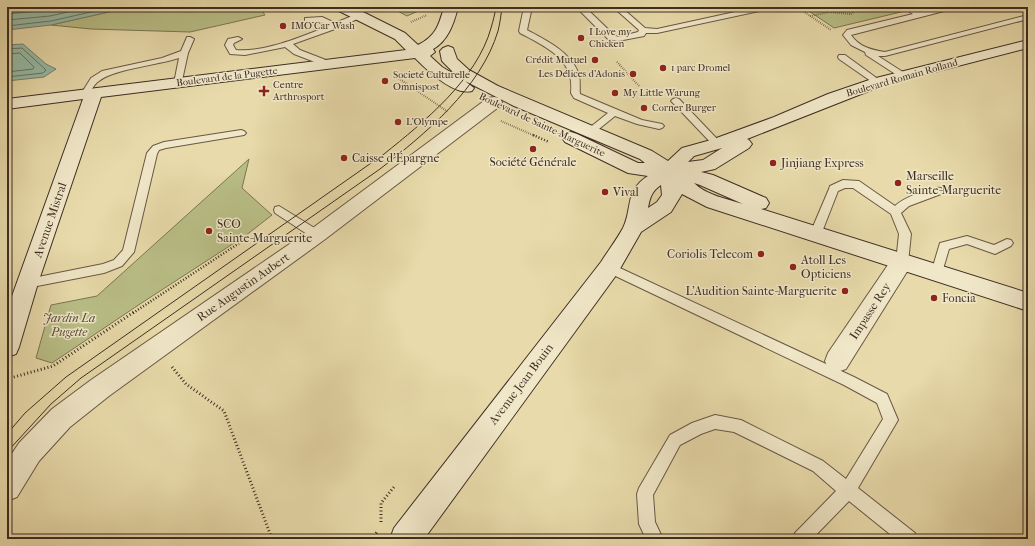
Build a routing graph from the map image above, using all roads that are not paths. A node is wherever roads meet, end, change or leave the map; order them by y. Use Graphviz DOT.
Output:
graph roads {
  1 [pos="342,7"];
  2 [pos="451,7"];
  3 [pos="528,7"];
  4 [pos="584,7"];
  5 [pos="617,7"];
  6 [pos="769,7"];
  7 [pos="906,7"];
  8 [pos="949,7"];
  9 [pos="361,12"];
  10 [pos="919,14"];
  11 [pos="1028,17"];
  12 [pos="462,19"];
  13 [pos="308,20"];
  14 [pos="334,26"];
  15 [pos="642,30"];
  16 [pos="190,39"];
  17 [pos="238,39"];
  18 [pos="287,44"];
  19 [pos="1028,44"];
  20 [pos="441,47"];
  21 [pos="866,51"];
  22 [pos="416,52"];
  23 [pos="184,53"];
  24 [pos="842,57"];
  25 [pos="328,64"];
  26 [pos="903,76"];
  27 [pos="878,82"];
  28 [pos="178,83"];
  29 [pos="90,97"];
  30 [pos="676,101"];
  31 [pos="494,102"];
  32 [pos="7,104"];
  33 [pos="614,112"];
  34 [pos="7,114"];
  35 [pos="780,121"];
  36 [pos="659,126"];
  37 [pos="591,131"];
  38 [pos="241,133"];
  39 [pos="717,144"];
  40 [pos="669,171"];
  41 [pos="937,191"];
  42 [pos="279,210"];
  43 [pos="895,212"];
  44 [pos="634,227"];
  45 [pos="818,229"];
  46 [pos="317,235"];
  47 [pos="1007,243"];
  48 [pos="880,255"];
  49 [pos="902,262"];
  50 [pos="609,268"];
  51 [pos="937,273"];
  52 [pos="27,283"];
  53 [pos="1028,302"];
  54 [pos="11,320"];
  55 [pos="7,347"];
  56 [pos="837,361"];
  57 [pos="7,487"];
  58 [pos="848,490"];
  59 [pos="405,539"];
  60 [pos="655,539"];
  61 [pos="801,539"];
  62 [pos="909,539"];
  1 -- 9 [label="main road, Boulevard de Sainte-Marguerite"];
  2 -- 20 [label="main road"];
  3 -- 33 [label="lane"];
  4 -- 15 [label="lane"];
  5 -- 15 [label="lane"];
  6 -- 15 [label="lane"];
  7 -- 10 [label="lane"];
  8 -- 10 [label="lane"];
  9 -- 14 [label="lane"];
  9 -- 20 [label="main road, Boulevard de Sainte-Marguerite"];
  9 -- 22 [label="main road, Boulevard de Sainte-Marguerite"];
  10 -- 21 [label="lane"];
  11 -- 21 [label="lane"];
  12 -- 20 [label="main road"];
  13 -- 14 [label="lane"];
  14 -- 18 [label="lane"];
  16 -- 23 [label="lane"];
  17 -- 18 [label="lane"];
  18 -- 25 [label="lane"];
  19 -- 26 [label="main road, Boulevard Romain Rolland"];
  20 -- 22 [label="main road, Boulevard de la Pugette"];
  20 -- 37 [label="main road, Boulevard de Sainte-Marguerite"];
  21 -- 26 [label="lane"];
  22 -- 25 [label="main road, Boulevard de la Pugette"];
  22 -- 31 [label="main road, Boulevard de Sainte-Marguerite"];
  23 -- 28 [label="lane"];
  23 -- 29 [label="lane"];
  24 -- 27 [label="lane"];
  25 -- 28 [label="main road, Boulevard de la Pugette"];
  26 -- 27 [label="main road, Boulevard Romain Rolland"];
  27 -- 35 [label="main road, Boulevard Romain Rolland"];
  28 -- 29 [label="main road, Boulevard de la Pugette"];
  29 -- 32 [label="main road, Boulevard de la Pugette"];
  29 -- 34 [label="main road, Boulevard de la Pugette"];
  29 -- 52 [label="main road, Avenue Mistral"];
  30 -- 39 [label="lane"];
  31 -- 40 [label="main road, Boulevard de Sainte-Marguerite"];
  31 -- 46 [label="main road, Rue Augustin Aubert"];
  33 -- 36 [label="lane"];
  33 -- 37 [label="lane"];
  35 -- 39 [label="main road, Boulevard Romain Rolland"];
  35 -- 40 [label="main road, Boulevard Romain Rolland"];
  37 -- 40 [label="main road, Boulevard de Sainte-Marguerite"];
  38 -- 52 [label="lane"];
  39 -- 40 [label="main road, Boulevard Romain Rolland"];
  40 -- 44 [label="main road, Avenue Jean Bouin"];
  40 -- 44 [label="main road, Avenue Jean Bouin"];
  40 -- 45 [label="main road, Boulevard de Sainte-Marguerite"];
  40 -- 48 [label="main road, Boulevard de Sainte-Marguerite"];
  41 -- 43 [label="lane"];
  42 -- 46 [label="lane"];
  43 -- 45 [label="lane"];
  43 -- 49 [label="lane"];
  44 -- 50 [label="main road, Avenue Jean Bouin"];
  45 -- 48 [label="main road, Boulevard de Sainte-Marguerite"];
  46 -- 57 [label="main road, Rue Augustin Aubert"];
  47 -- 51 [label="lane"];
  48 -- 49 [label="main road, Boulevard de Sainte-Marguerite"];
  49 -- 51 [label="main road, Boulevard de Sainte-Marguerite"];
  49 -- 56 [label="main road, Impasse Rey"];
  50 -- 58 [label="lane"];
  50 -- 59 [label="main road, Avenue Jean Bouin"];
  51 -- 53 [label="main road, Boulevard de Sainte-Marguerite"];
  52 -- 54 [label="main road, Avenue Mistral"];
  54 -- 55 [label="main road, Avenue Mistral"];
  58 -- 60 [label="lane"];
  58 -- 61 [label="lane"];
  58 -- 62 [label="lane"];
}
